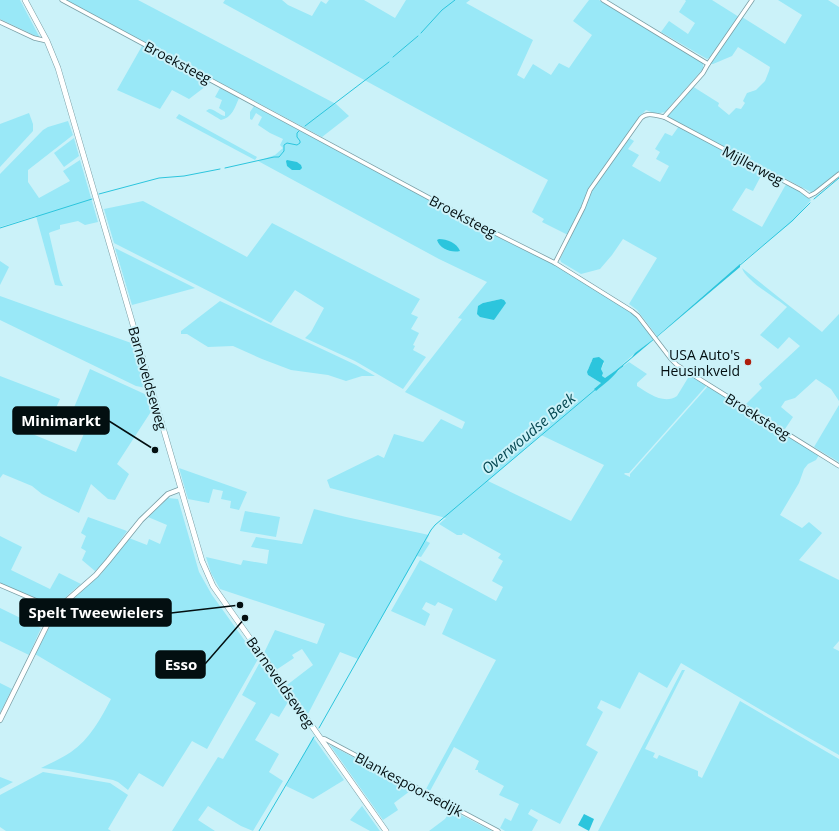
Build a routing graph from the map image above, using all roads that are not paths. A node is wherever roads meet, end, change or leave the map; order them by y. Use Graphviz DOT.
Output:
graph roads {
  1 [pos="25,0"];
  2 [pos="62,0"];
  3 [pos="603,0"];
  4 [pos="752,0"];
  5 [pos="0,22"];
  6 [pos="47,41"];
  7 [pos="708,64"];
  8 [pos="664,117"];
  9 [pos="839,174"];
  10 [pos="555,263"];
  11 [pos="839,466"];
  12 [pos="181,489"];
  13 [pos="0,585"];
  14 [pos="58,610"];
  15 [pos="0,720"];
  16 [pos="320,738"];
  17 [pos="386,831"];
  18 [pos="498,831"];
  1 -- 6 [label="main road, Barneveldseweg"];
  2 -- 10 [label="street, Broeksteeg"];
  3 -- 7 [label="street"];
  4 -- 7 [label="street"];
  5 -- 6 [label="street"];
  6 -- 12 [label="main road, Barneveldseweg"];
  7 -- 8 [label="street"];
  8 -- 9 [label="street, Mijllerweg"];
  8 -- 10 [label="street, Mijllerweg"];
  10 -- 11 [label="street, Broeksteeg"];
  12 -- 14 [label="street"];
  12 -- 16 [label="main road, Barneveldseweg"];
  13 -- 14 [label="street"];
  14 -- 15 [label="street"];
  16 -- 17 [label="main road, Barneveldseweg"];
  16 -- 18 [label="street, Blankespoorsedijk"];
}
